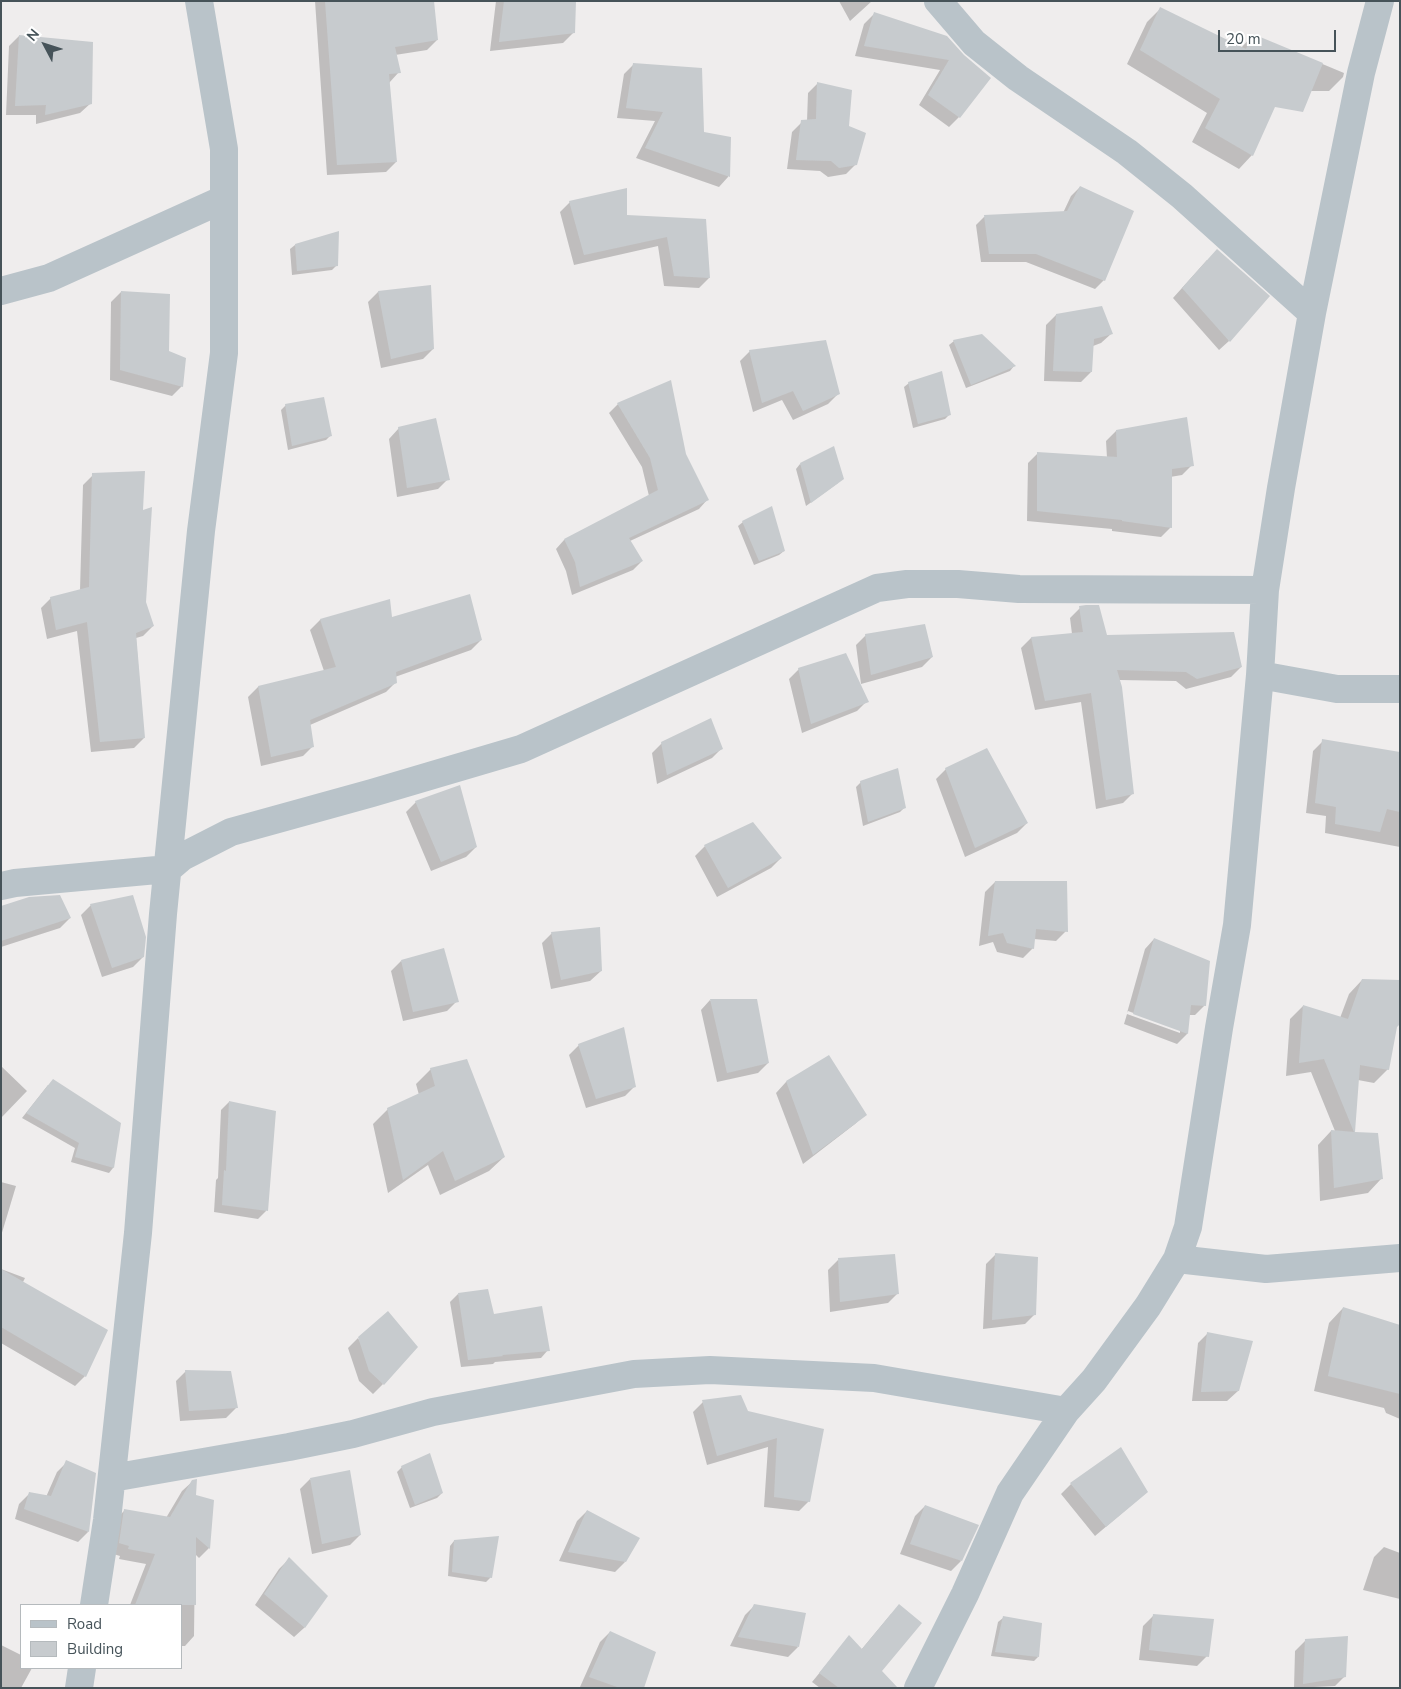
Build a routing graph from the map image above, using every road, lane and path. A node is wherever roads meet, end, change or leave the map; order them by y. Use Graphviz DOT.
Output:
graph roads {
  1 [pos="199,1"];
  2 [pos="938,1"];
  3 [pos="1380,1"];
  4 [pos="224,199"];
  5 [pos="1,291"];
  6 [pos="1312,313"];
  7 [pos="1265,590"];
  8 [pos="1260,675"];
  9 [pos="1400,689"];
  10 [pos="168,869"];
  11 [pos="1,886"];
  12 [pos="1400,1258"];
  13 [pos="1177,1259"];
  14 [pos="1066,1411"];
  15 [pos="112,1478"];
  16 [pos="94,1604"];
  17 [pos="82,1669"];
  18 [pos="78,1688"];
  19 [pos="918,1688"];
  1 -- 4 [label="street"];
  2 -- 6 [label="street"];
  3 -- 6 [label="street"];
  4 -- 5 [label="street"];
  4 -- 10 [label="street"];
  6 -- 7 [label="street"];
  7 -- 8 [label="street"];
  7 -- 10 [label="street"];
  8 -- 9 [label="street"];
  8 -- 13 [label="street"];
  10 -- 11 [label="street"];
  10 -- 15 [label="street"];
  12 -- 13 [label="street"];
  13 -- 14 [label="street"];
  14 -- 15 [label="street"];
  14 -- 19 [label="street"];
  15 -- 16 [label="street"];
  17 -- 18 [label="street"];
}
